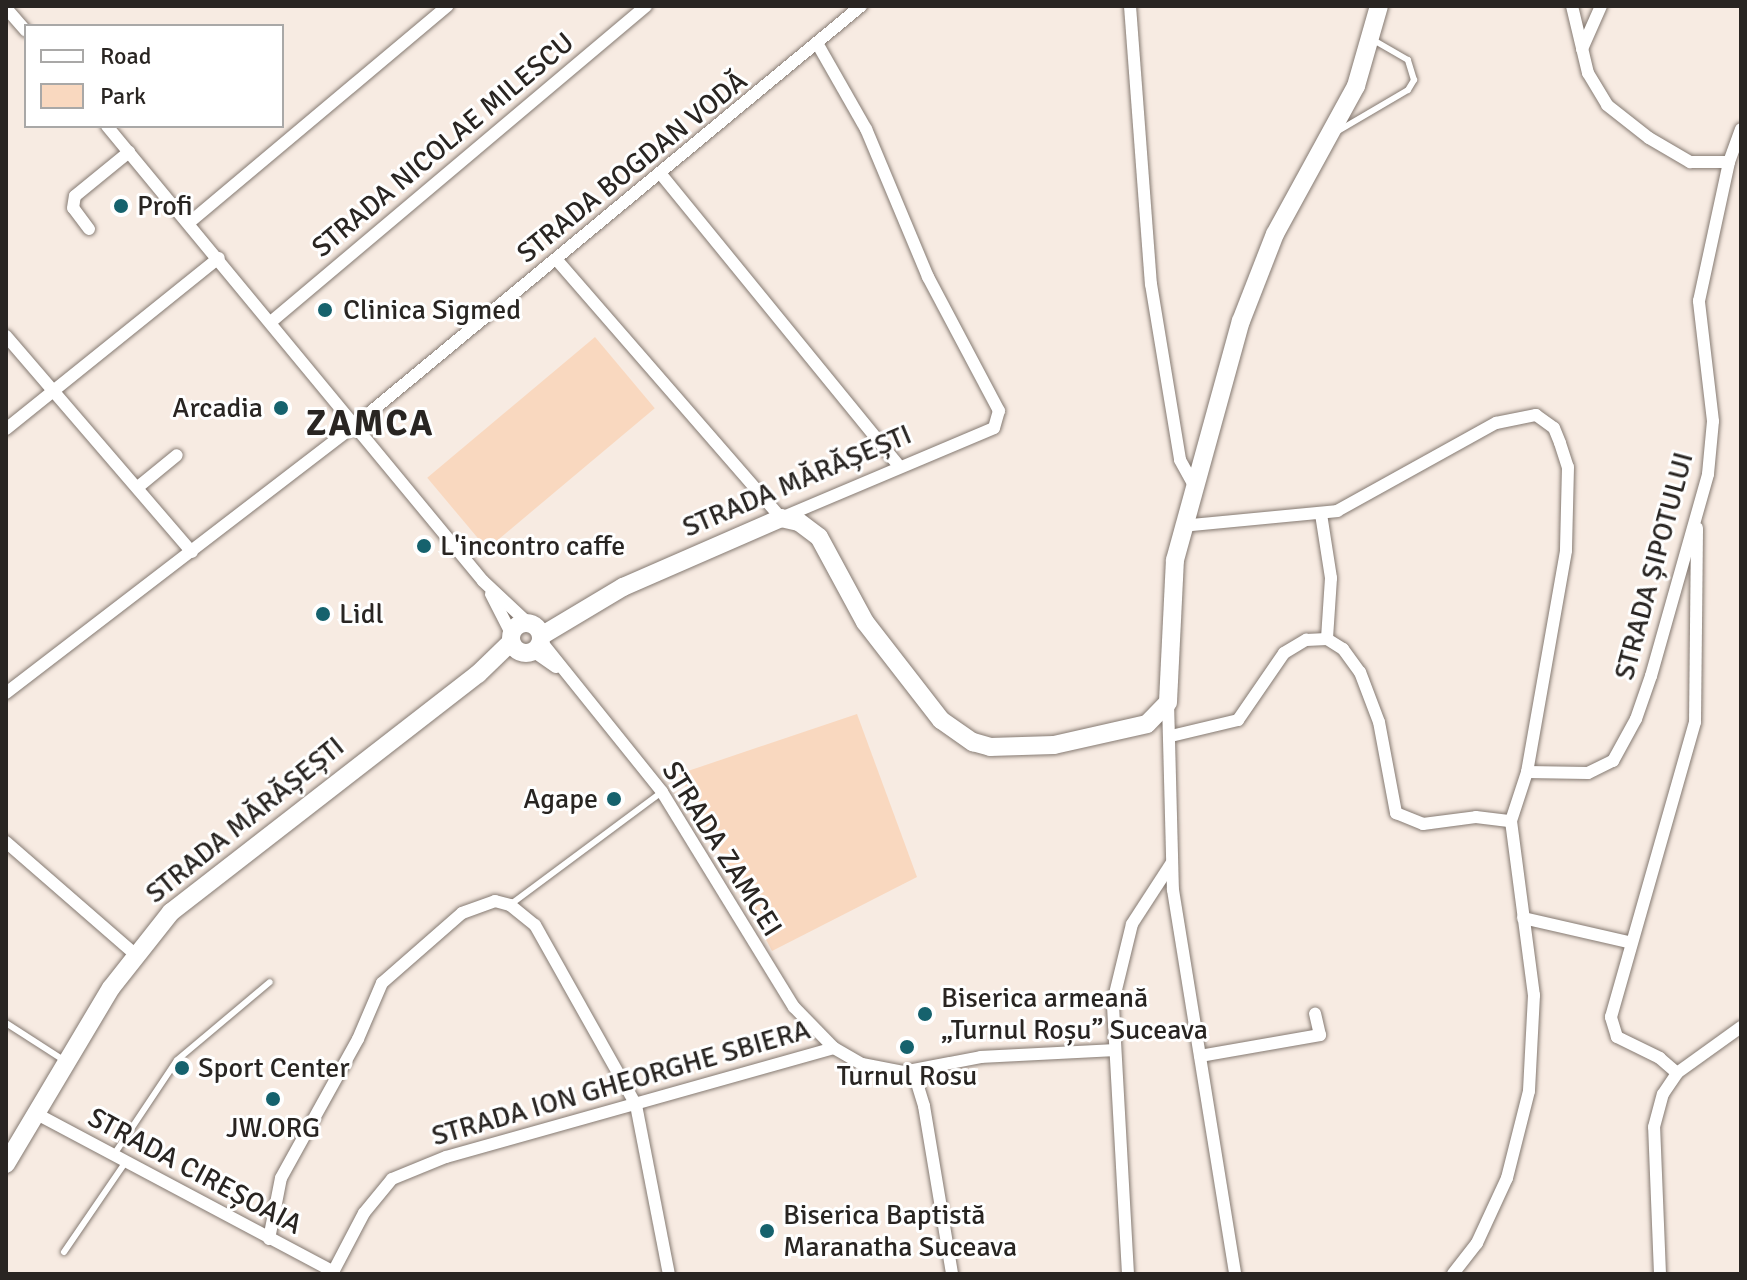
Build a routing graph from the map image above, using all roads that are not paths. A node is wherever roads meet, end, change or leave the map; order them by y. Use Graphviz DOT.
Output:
graph roads {
  1 [pos="447,6"];
  2 [pos="646,6"];
  3 [pos="861,6"];
  4 [pos="1130,6"];
  5 [pos="1379,6"];
  6 [pos="1572,6"];
  7 [pos="1601,6"];
  8 [pos="6,8"];
  9 [pos="24,29"];
  10 [pos="1371,38"];
  11 [pos="817,43"];
  12 [pos="1582,49"];
  13 [pos="109,128"];
  14 [pos="1741,129"];
  15 [pos="1333,134"];
  16 [pos="129,152"];
  17 [pos="1729,162"];
  18 [pos="1741,171"];
  19 [pos="660,173"];
  20 [pos="190,222"];
  21 [pos="89,229"];
  22 [pos="219,258"];
  23 [pos="556,259"];
  24 [pos="272,321"];
  25 [pos="6,336"];
  26 [pos="54,390"];
  27 [pos="356,424"];
  28 [pos="6,429"];
  29 [pos="177,455"];
  30 [pos="898,465"];
  31 [pos="1193,483"];
  32 [pos="138,487"];
  33 [pos="1699,497"];
  34 [pos="1321,514"];
  35 [pos="781,518"];
  36 [pos="1182,526"];
  37 [pos="192,552"];
  38 [pos="483,581"];
  39 [pos="527,638"];
  40 [pos="1327,639"];
  41 [pos="6,693"];
  42 [pos="1168,702"];
  43 [pos="1171,736"];
  44 [pos="1527,772"];
  45 [pos="662,792"];
  46 [pos="1511,821"];
  47 [pos="6,842"];
  48 [pos="1171,864"];
  49 [pos="510,905"];
  50 [pos="1523,918"];
  51 [pos="1628,942"];
  52 [pos="135,954"];
  53 [pos="270,982"];
  54 [pos="1315,1014"];
  55 [pos="6,1023"];
  56 [pos="1741,1027"];
  57 [pos="834,1048"];
  58 [pos="1115,1050"];
  59 [pos="1200,1056"];
  60 [pos="65,1061"];
  61 [pos="913,1070"];
  62 [pos="1677,1073"];
  63 [pos="636,1105"];
  64 [pos="35,1113"];
  65 [pos="8,1154"];
  66 [pos="119,1159"];
  67 [pos="269,1239"];
  68 [pos="64,1252"];
  69 [pos="332,1273"];
  70 [pos="669,1274"];
  71 [pos="952,1274"];
  72 [pos="1128,1274"];
  73 [pos="1235,1274"];
  74 [pos="1453,1274"];
  75 [pos="1660,1274"];
  1 -- 20 [label="street"];
  2 -- 24 [label="street, STRADA NICOLAE MILESCU"];
  3 -- 11 [label="street, STRADA BOGDAN VODĂ"];
  4 -- 31 [label="street"];
  5 -- 10 [label="street"];
  6 -- 12 [label="street"];
  7 -- 12 [label="street"];
  8 -- 9 [label="street"];
  10 -- 15 [label="street"];
  10 -- 15 [label="lane"];
  11 -- 19 [label="street, STRADA BOGDAN VODĂ"];
  11 -- 30 [label="street, STRADA MĂRĂȘEȘTI"];
  12 -- 17 [label="street"];
  13 -- 16 [label="street, STRADA ZAMCEI"];
  14 -- 17 [label="street, STRADA ȘIPOTULUI"];
  15 -- 31 [label="street"];
  16 -- 20 [label="street, STRADA ZAMCEI"];
  16 -- 21 [label="street"];
  17 -- 18 [label="street"];
  17 -- 33 [label="street, STRADA ȘIPOTULUI"];
  19 -- 23 [label="street, STRADA BOGDAN VODĂ"];
  19 -- 30 [label="street"];
  20 -- 22 [label="street, STRADA ZAMCEI"];
  22 -- 24 [label="street, STRADA ZAMCEI"];
  22 -- 26 [label="street"];
  23 -- 27 [label="street, STRADA BOGDAN VODĂ"];
  23 -- 35 [label="street"];
  24 -- 27 [label="street, STRADA ZAMCEI"];
  25 -- 26 [label="street"];
  26 -- 28 [label="street"];
  26 -- 32 [label="street"];
  27 -- 37 [label="street, STRADA BOGDAN VODĂ"];
  27 -- 38 [label="street, STRADA ZAMCEI"];
  29 -- 32 [label="street"];
  30 -- 35 [label="street, STRADA MĂRĂȘEȘTI"];
  31 -- 36 [label="street"];
  32 -- 37 [label="street"];
  33 -- 44 [label="street, STRADA ȘIPOTULUI"];
  33 -- 51 [label="street"];
  34 -- 36 [label="street"];
  34 -- 40 [label="street"];
  34 -- 44 [label="street"];
  35 -- 39 [label="street, STRADA MĂRĂȘEȘTI"];
  35 -- 42 [label="street"];
  36 -- 42 [label="street"];
  37 -- 41 [label="street, STRADA BOGDAN VODĂ"];
  38 -- 39 [label="street, STRADA ZAMCEI"];
  38 -- 39 [label="street, STRADA ZAMCEI"];
  39 -- 45 [label="street, STRADA ZAMCEI"];
  39 -- 52 [label="street, STRADA MĂRĂȘEȘTI"];
  40 -- 43 [label="street"];
  40 -- 46 [label="street"];
  42 -- 43 [label="street"];
  43 -- 48 [label="street"];
  44 -- 46 [label="street"];
  45 -- 49 [label="lane"];
  45 -- 57 [label="street, STRADA ZAMCEI"];
  46 -- 50 [label="street"];
  47 -- 52 [label="street"];
  48 -- 58 [label="street"];
  48 -- 59 [label="street"];
  49 -- 63 [label="street"];
  49 -- 67 [label="street"];
  50 -- 51 [label="street"];
  50 -- 74 [label="street"];
  51 -- 62 [label="street"];
  52 -- 60 [label="street, STRADA MĂRĂȘEȘTI"];
  53 -- 66 [label="lane"];
  54 -- 59 [label="street"];
  55 -- 60 [label="lane"];
  56 -- 62 [label="street"];
  57 -- 61 [label="street, STRADA ION GHEORGHE SBIERA"];
  57 -- 63 [label="street, STRADA ION GHEORGHE SBIERA"];
  58 -- 61 [label="street, STRADA ION GHEORGHE SBIERA"];
  58 -- 72 [label="street"];
  59 -- 73 [label="street"];
  60 -- 64 [label="street, STRADA MĂRĂȘEȘTI"];
  61 -- 71 [label="street"];
  62 -- 75 [label="street"];
  63 -- 69 [label="street, STRADA ION GHEORGHE SBIERA"];
  63 -- 70 [label="street"];
  64 -- 65 [label="street, STRADA MĂRĂȘEȘTI"];
  64 -- 66 [label="street, STRADA CIREȘOAIA"];
  66 -- 67 [label="street, STRADA CIREȘOAIA"];
  66 -- 68 [label="lane"];
  67 -- 69 [label="street, STRADA CIREȘOAIA"];
}
